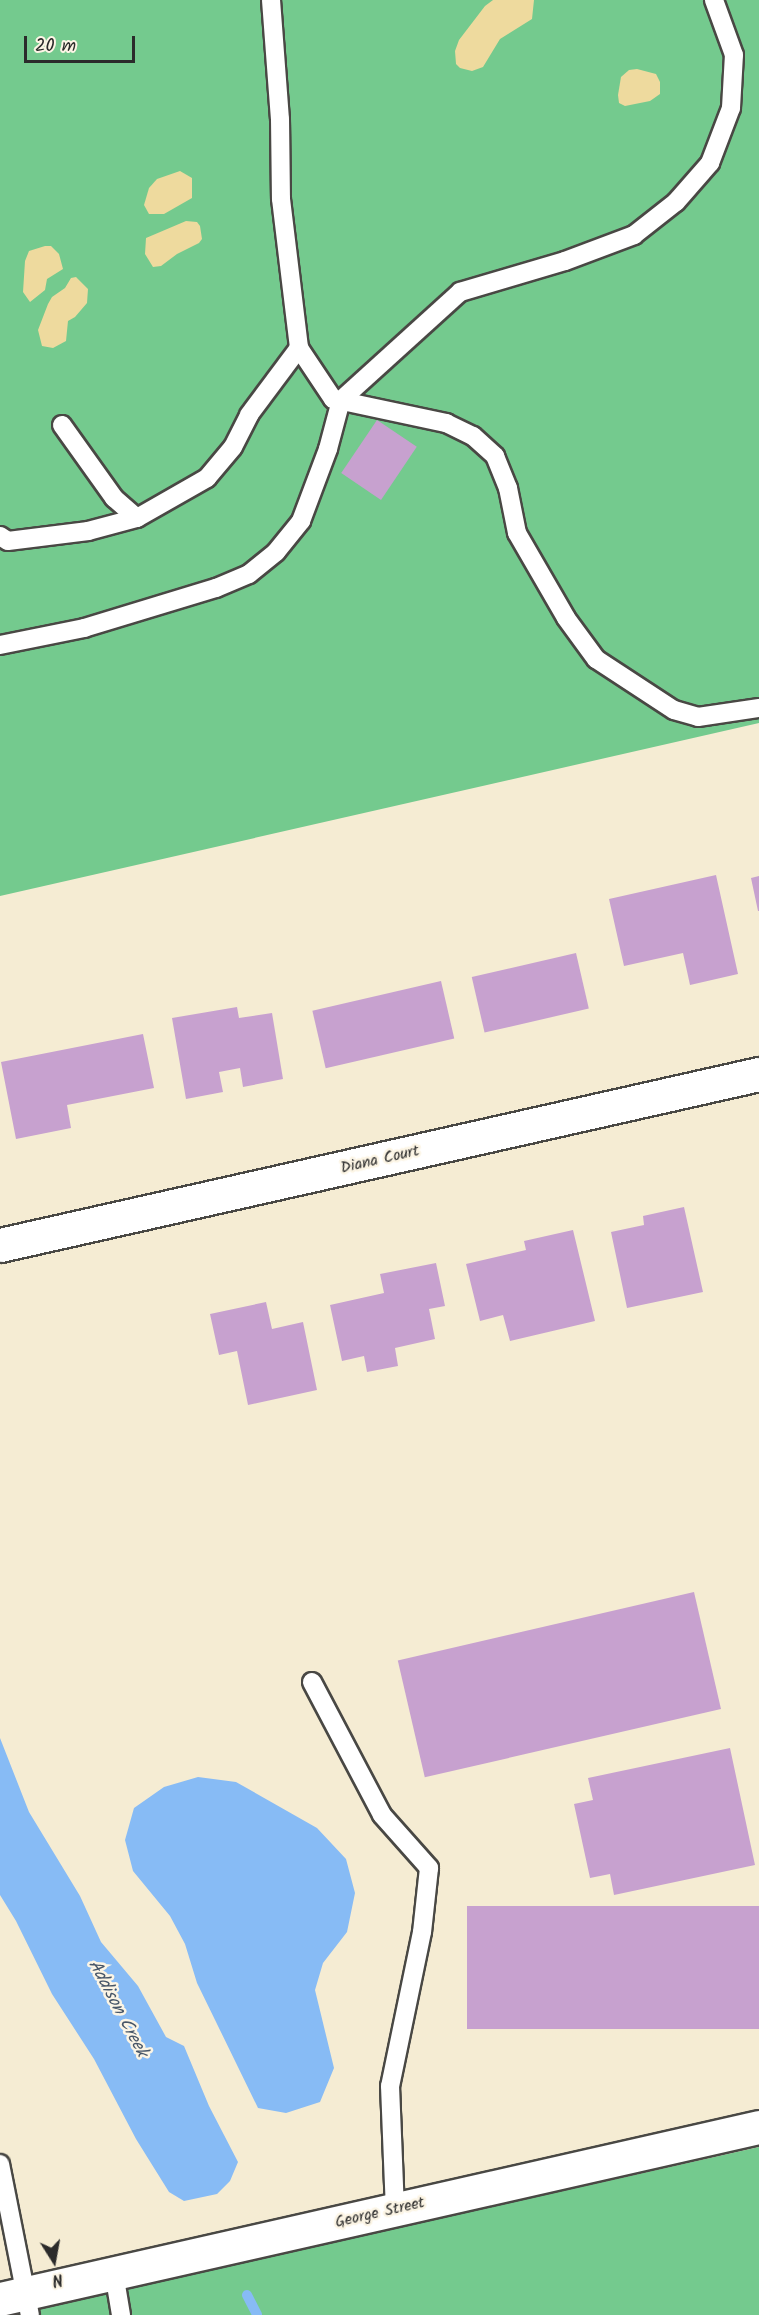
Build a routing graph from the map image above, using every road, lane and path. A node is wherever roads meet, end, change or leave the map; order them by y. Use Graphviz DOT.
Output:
graph roads {
  1 [pos="271,0"];
  2 [pos="714,0"];
  3 [pos="299,348"];
  4 [pos="341,400"];
  5 [pos="62,425"];
  6 [pos="137,519"];
  7 [pos="0,536"];
  8 [pos="0,645"];
  9 [pos="759,708"];
  10 [pos="759,1074"];
  11 [pos="0,1245"];
  12 [pos="312,1682"];
  13 [pos="759,2127"];
  14 [pos="0,2164"];
  15 [pos="395,2210"];
  16 [pos="114,2273"];
  17 [pos="19,2302"];
  18 [pos="121,2315"];
  1 -- 3 [label="lane"];
  2 -- 4 [label="lane"];
  3 -- 4 [label="lane"];
  3 -- 6 [label="lane"];
  4 -- 8 [label="lane"];
  4 -- 9 [label="lane"];
  5 -- 6 [label="lane"];
  6 -- 7 [label="lane"];
  10 -- 11 [label="street, Diana Court"];
  12 -- 15 [label="lane"];
  13 -- 15 [label="street, George Street"];
  14 -- 17 [label="lane"];
  15 -- 16 [label="street, George Street"];
  16 -- 17 [label="street, George Street"];
  16 -- 18 [label="lane"];
}
